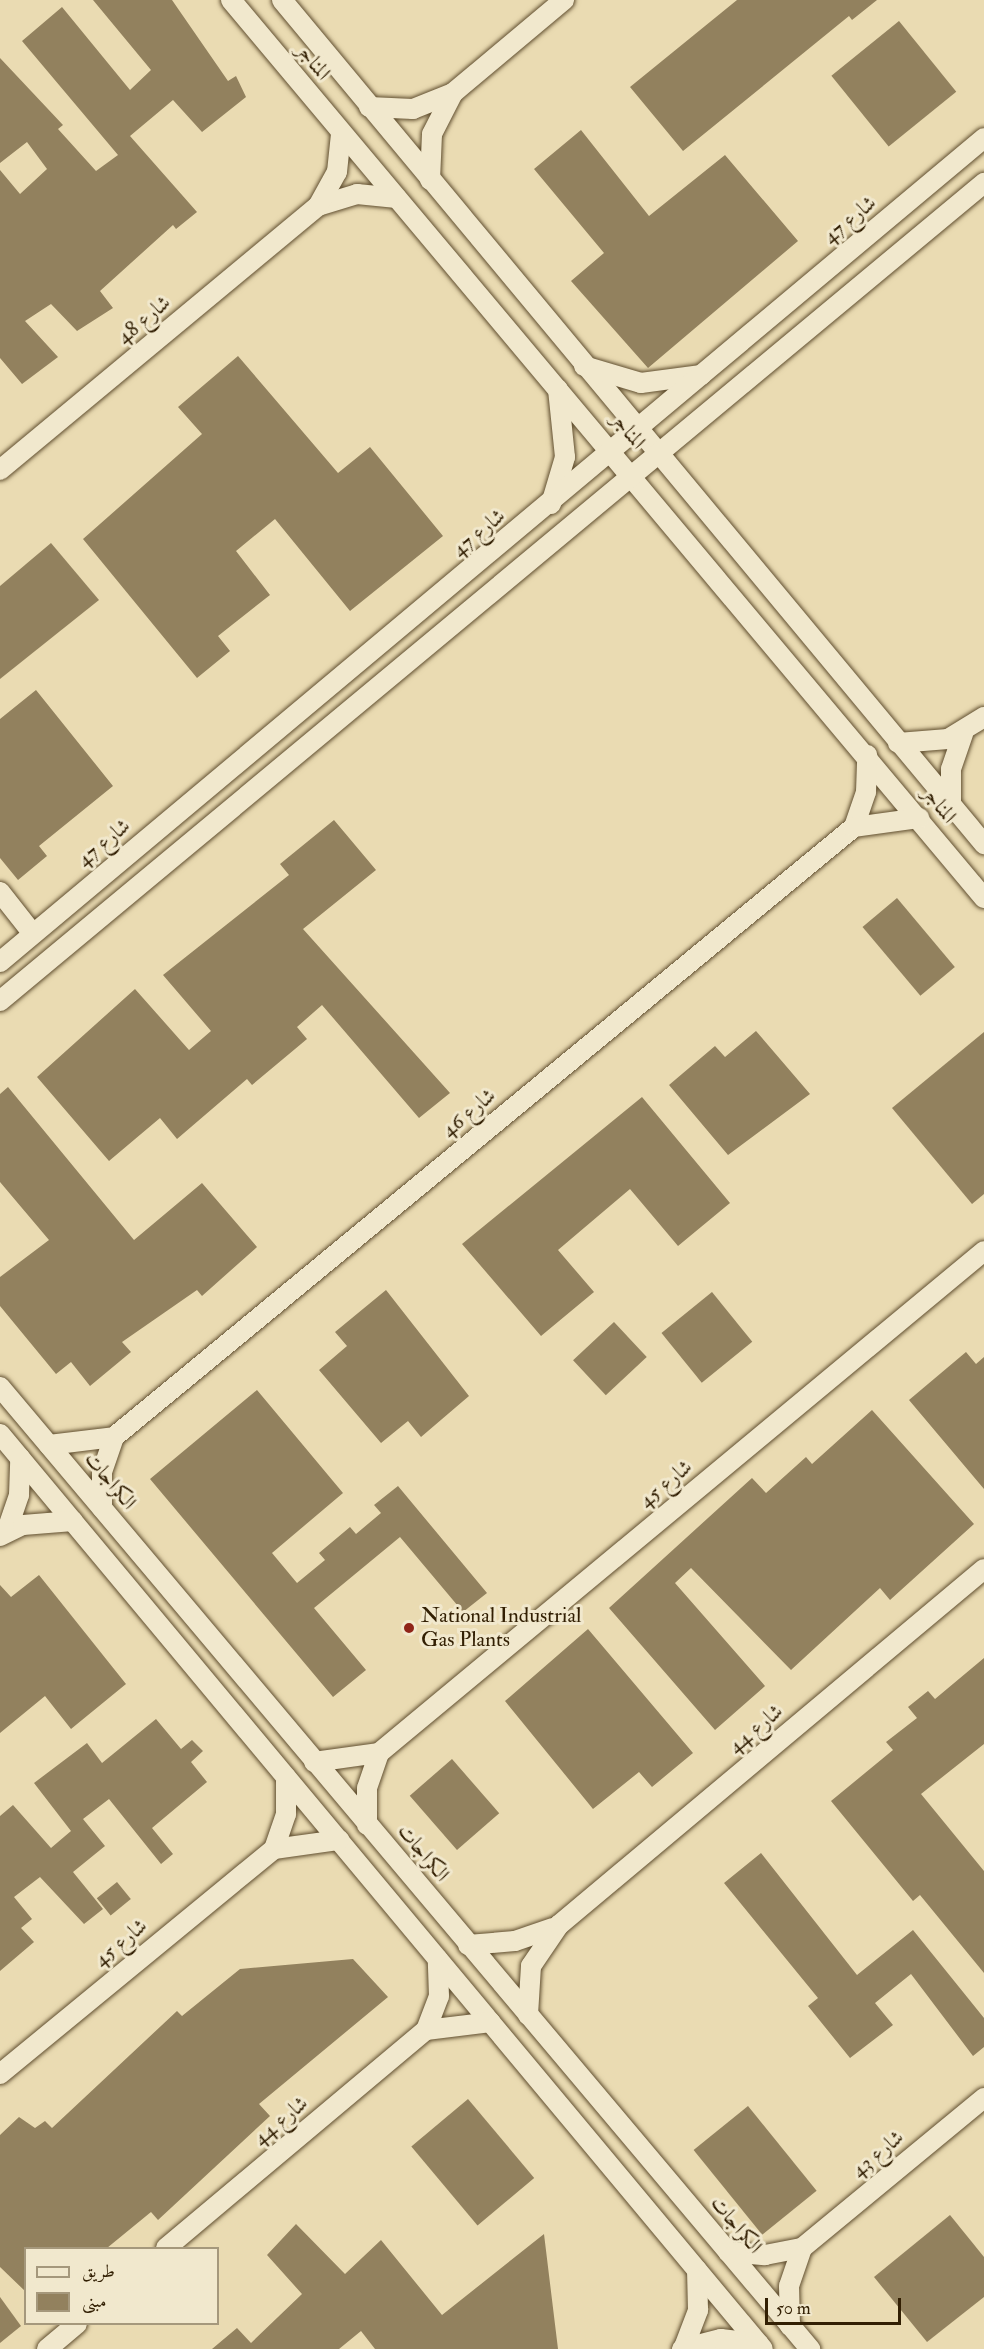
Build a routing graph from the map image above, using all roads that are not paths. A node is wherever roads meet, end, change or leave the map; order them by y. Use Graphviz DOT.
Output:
graph roads {
  1 [pos="231,0"];
  2 [pos="282,0"];
  3 [pos="564,0"];
  4 [pos="453,93"];
  5 [pos="369,107"];
  6 [pos="341,134"];
  7 [pos="984,138"];
  8 [pos="430,180"];
  9 [pos="984,183"];
  10 [pos="397,198"];
  11 [pos="318,206"];
  12 [pos="580,364"];
  13 [pos="704,374"];
  14 [pos="556,384"];
  15 [pos="637,432"];
  16 [pos="614,451"];
  17 [pos="654,453"];
  18 [pos="0,470"];
  19 [pos="631,471"];
  20 [pos="551,505"];
  21 [pos="984,717"];
  22 [pos="963,734"];
  23 [pos="898,742"];
  24 [pos="867,755"];
  25 [pos="951,806"];
  26 [pos="919,818"];
  27 [pos="854,827"];
  28 [pos="984,844"];
  29 [pos="0,892"];
  30 [pos="984,898"];
  31 [pos="33,934"];
  32 [pos="0,962"];
  33 [pos="0,1001"];
  34 [pos="984,1251"];
  35 [pos="0,1387"];
  36 [pos="0,1434"];
  37 [pos="114,1437"];
  38 [pos="49,1445"];
  39 [pos="20,1458"];
  40 [pos="102,1508"];
  41 [pos="73,1521"];
  42 [pos="3,1533"];
  43 [pos="984,1569"];
  44 [pos="379,1754"];
  45 [pos="314,1762"];
  46 [pos="286,1777"];
  47 [pos="367,1825"];
  48 [pos="339,1840"];
  49 [pos="274,1849"];
  50 [pos="559,1925"];
  51 [pos="468,1945"];
  52 [pos="438,1959"];
  53 [pos="528,2015"];
  54 [pos="491,2022"];
  55 [pos="426,2030"];
  56 [pos="0,2074"];
  57 [pos="984,2098"];
  58 [pos="167,2247"];
  59 [pos="802,2248"];
  60 [pos="728,2252"];
  61 [pos="697,2270"];
  62 [pos="76,2325"];
  63 [pos="790,2326"];
  64 [pos="761,2346"];
  65 [pos="683,2348"];
  66 [pos="46,2349"];
  67 [pos="810,2349"];
  1 -- 6 [label="street, المناجر"];
  2 -- 5 [label="street, المناجر"];
  3 -- 4 [label="street"];
  4 -- 5 [label="street"];
  4 -- 8 [label="street"];
  5 -- 8 [label="street, المناجر"];
  6 -- 10 [label="street, المناجر"];
  6 -- 11 [label="street, شارع 48"];
  7 -- 13 [label="street, شارع 47"];
  8 -- 12 [label="street, المناجر"];
  9 -- 17 [label="street"];
  10 -- 11 [label="street, شارع 48"];
  10 -- 14 [label="street, المناجر"];
  11 -- 18 [label="street, شارع 48"];
  12 -- 13 [label="street"];
  12 -- 15 [label="street, المناجر"];
  13 -- 15 [label="street, شارع 47"];
  14 -- 16 [label="street, المناجر"];
  14 -- 20 [label="street"];
  15 -- 16 [label="street, شارع 47"];
  15 -- 17 [label="street, المناجر"];
  16 -- 19 [label="street, المناجر"];
  16 -- 20 [label="street, شارع 47"];
  17 -- 19 [label="street"];
  17 -- 23 [label="street, المناجر"];
  19 -- 24 [label="street, المناجر"];
  19 -- 33 [label="street"];
  20 -- 31 [label="street, شارع 47"];
  21 -- 22 [label="street"];
  22 -- 23 [label="street"];
  22 -- 25 [label="street"];
  23 -- 25 [label="street, المناجر"];
  24 -- 26 [label="street, المناجر"];
  24 -- 27 [label="street"];
  25 -- 28 [label="street, المناجر"];
  26 -- 27 [label="street"];
  26 -- 30 [label="street, المناجر"];
  27 -- 37 [label="street, شارع 46"];
  29 -- 31 [label="street"];
  31 -- 32 [label="street, شارع 47"];
  34 -- 44 [label="street, شارع 45"];
  35 -- 38 [label="street, الكراجات"];
  36 -- 39 [label="street"];
  37 -- 38 [label="street"];
  37 -- 40 [label="street"];
  38 -- 40 [label="street, الكراجات"];
  39 -- 41 [label="street"];
  39 -- 42 [label="street"];
  40 -- 45 [label="street, الكراجات"];
  41 -- 42 [label="street"];
  41 -- 46 [label="street"];
  43 -- 50 [label="street, شارع 44"];
  44 -- 45 [label="street"];
  44 -- 47 [label="street"];
  45 -- 47 [label="street, الكراجات"];
  46 -- 48 [label="street"];
  46 -- 49 [label="street"];
  47 -- 51 [label="street, الكراجات"];
  48 -- 49 [label="street"];
  48 -- 52 [label="street"];
  49 -- 56 [label="street, شارع 45"];
  50 -- 51 [label="street, شارع 44"];
  50 -- 53 [label="street, شارع 44"];
  51 -- 53 [label="street, الكراجات"];
  52 -- 54 [label="street"];
  52 -- 55 [label="street, شارع 44"];
  53 -- 60 [label="street, الكراجات"];
  54 -- 55 [label="street"];
  54 -- 61 [label="street"];
  55 -- 58 [label="street, شارع 44"];
  57 -- 59 [label="street, شارع 43"];
  59 -- 60 [label="street, شارع 43"];
  59 -- 63 [label="street"];
  60 -- 63 [label="street, الكراجات"];
  61 -- 64 [label="street"];
  61 -- 65 [label="street"];
  62 -- 66 [label="street"];
  63 -- 67 [label="street, الكراجات"];
  64 -- 65 [label="street"];
}
